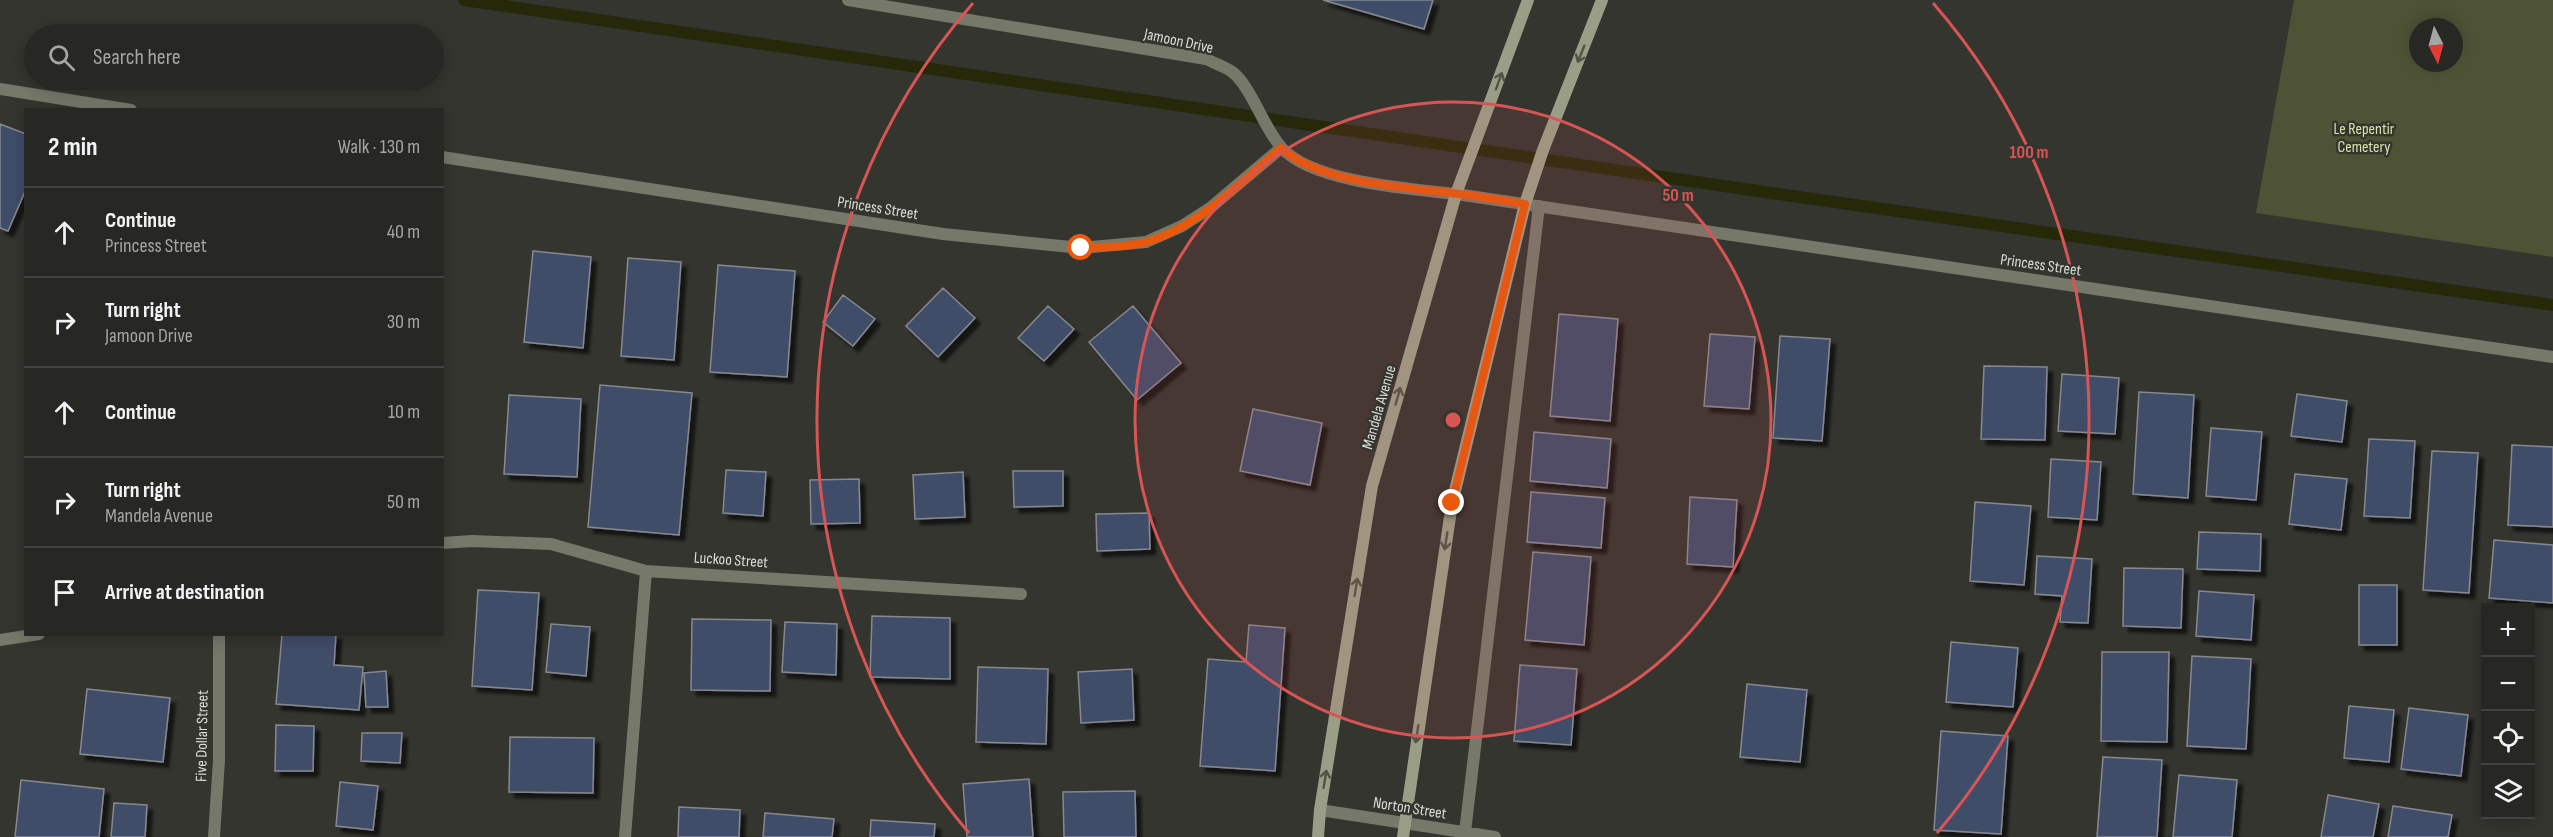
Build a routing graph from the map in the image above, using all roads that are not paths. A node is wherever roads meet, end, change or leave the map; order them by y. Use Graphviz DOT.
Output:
graph roads {
  1 [pos="848,0"];
  2 [pos="1528,0"];
  3 [pos="1602,0"];
  4 [pos="0,89"];
  5 [pos="119,108"];
  6 [pos="1281,148"];
  7 [pos="444,157"];
  8 [pos="1455,194"];
  9 [pos="1525,204"];
  10 [pos="1539,206"];
  11 [pos="2553,357"];
  12 [pos="444,543"];
  13 [pos="646,571"];
  14 [pos="1021,594"];
  15 [pos="26,636"];
  16 [pos="219,636"];
  17 [pos="0,640"];
  18 [pos="1320,810"];
  19 [pos="1404,822"];
  20 [pos="1465,832"];
  21 [pos="214,837"];
  22 [pos="625,837"];
  23 [pos="1318,837"];
  24 [pos="1403,837"];
  25 [pos="1495,837"];
  1 -- 6 [label="street, Jamoon Drive"];
  8 -- 2 [label="main road, Mandela Avenue, one-way"];
  3 -- 9 [label="main road, one-way"];
  4 -- 5 [label="street"];
  6 -- 7 [label="street, Princess Street"];
  6 -- 8 [label="street, Jamoon Drive"];
  8 -- 9 [label="street, Jamoon Drive"];
  18 -- 8 [label="main road, Mandela Avenue, one-way"];
  9 -- 10 [label="street, Princess Street"];
  9 -- 19 [label="main road, one-way"];
  10 -- 11 [label="street, Princess Street"];
  10 -- 20 [label="street"];
  12 -- 13 [label="street, Luckoo Street"];
  13 -- 14 [label="street, Luckoo Street"];
  13 -- 22 [label="street"];
  15 -- 17 [label="street"];
  16 -- 21 [label="street, Five Dollar Street"];
  18 -- 19 [label="street, Norton Street"];
  18 -- 23 [label="main road, Mandela Avenue"];
  19 -- 20 [label="street, Norton Street"];
  19 -- 24 [label="main road"];
  20 -- 25 [label="street, Norton Street"];
}
